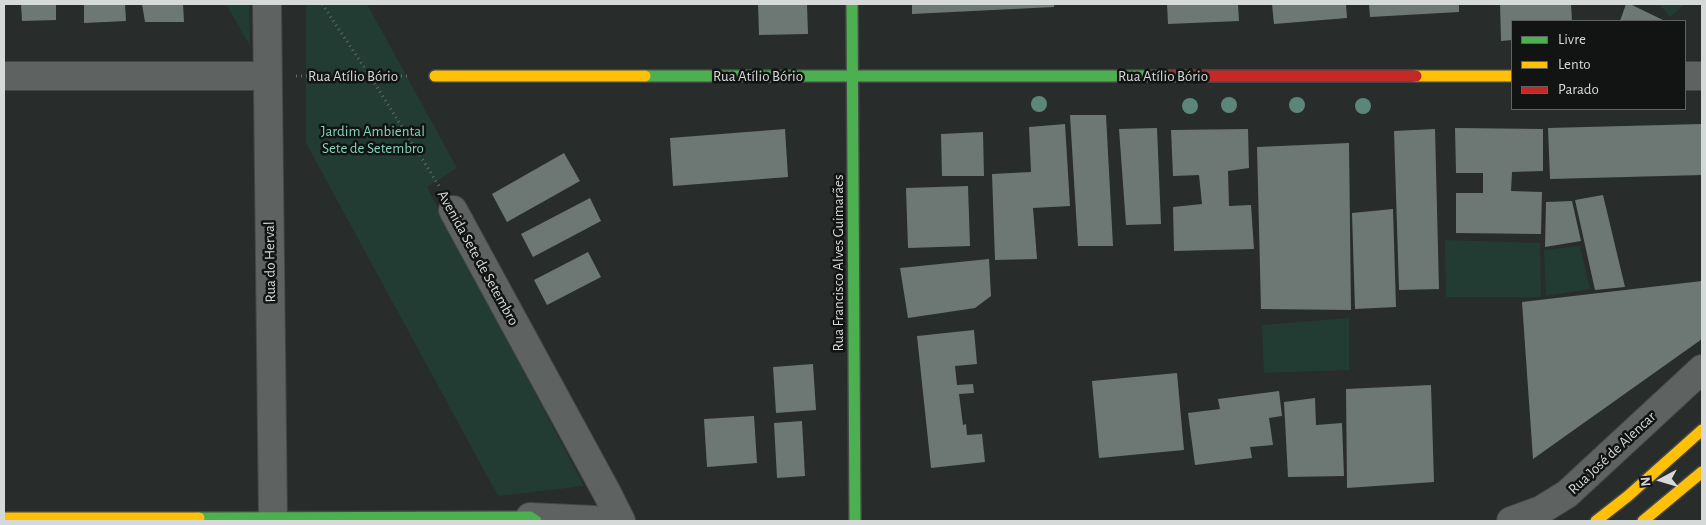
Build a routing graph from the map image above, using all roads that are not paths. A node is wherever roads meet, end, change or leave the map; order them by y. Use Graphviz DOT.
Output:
graph roads {
  1 [pos="267,4"];
  2 [pos="852,4"];
  3 [pos="4,76"];
  4 [pos="268,76"];
  5 [pos="435,76"];
  6 [pos="852,76"];
  7 [pos="1511,76"];
  8 [pos="1686,76"];
  9 [pos="1702,76"];
  10 [pos="453,210"];
  11 [pos="1702,369"];
  12 [pos="1702,430"];
  13 [pos="1702,472"];
  14 [pos="4,518"];
  15 [pos="273,519"];
  16 [pos="533,519"];
  17 [pos="615,521"];
  18 [pos="620,521"];
  19 [pos="855,521"];
  20 [pos="1511,521"];
  21 [pos="1596,521"];
  22 [pos="1643,521"];
  1 -- 4 [label="street, Rua do Herval"];
  2 -- 6 [label="street, Rua Francisco Alves Guimarães"];
  3 -- 4 [label="street"];
  4 -- 15 [label="street, Rua do Herval"];
  5 -- 6 [label="street, Rua Atílio Bório"];
  6 -- 7 [label="street, Rua Atílio Bório"];
  6 -- 19 [label="street, Rua Francisco Alves Guimarães"];
  8 -- 9 [label="street"];
  10 -- 18 [label="street, Avenida Sete de Setembro"];
  11 -- 20 [label="street, Rua José de Alencar"];
  12 -- 21 [label="street"];
  13 -- 22 [label="street"];
  14 -- 15 [label="street"];
  15 -- 16 [label="street"];
  16 -- 17 [label="street"];
}
